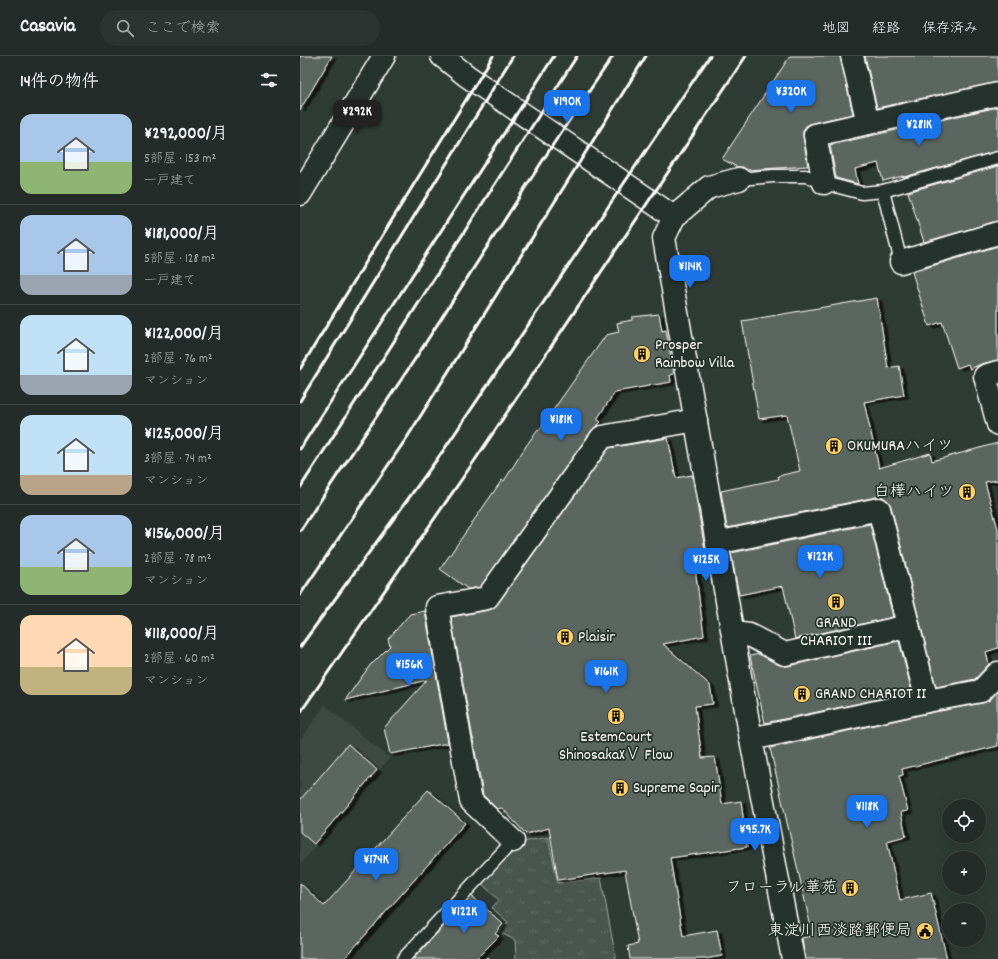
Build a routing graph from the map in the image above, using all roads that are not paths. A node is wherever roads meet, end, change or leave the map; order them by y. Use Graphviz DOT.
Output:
graph roads {
  1 [pos="384,56"];
  2 [pos="442,56"];
  3 [pos="852,56"];
  4 [pos="998,94"];
  5 [pos="868,124"];
  6 [pos="998,158"];
  7 [pos="739,178"];
  8 [pos="303,181"];
  9 [pos="824,183"];
  10 [pos="883,191"];
  11 [pos="674,217"];
  12 [pos="998,233"];
  13 [pos="901,262"];
  14 [pos="998,372"];
  15 [pos="696,420"];
  16 [pos="998,424"];
  17 [pos="717,543"];
  18 [pos="908,626"];
  19 [pos="732,633"];
  20 [pos="998,673"];
  21 [pos="927,701"];
  22 [pos="751,739"];
  23 [pos="513,841"];
  24 [pos="403,959"];
  25 [pos="793,959"];
  1 -- 8 [label="street"];
  2 -- 11 [label="street"];
  3 -- 5 [label="street"];
  4 -- 5 [label="street"];
  5 -- 9 [label="street"];
  6 -- 10 [label="lane"];
  7 -- 9 [label="lane"];
  7 -- 11 [label="street"];
  9 -- 10 [label="lane"];
  10 -- 13 [label="lane"];
  11 -- 15 [label="street"];
  12 -- 13 [label="street"];
  14 -- 16 [label="street"];
  15 -- 17 [label="street"];
  15 -- 23 [label="street"];
  17 -- 18 [label="street"];
  17 -- 19 [label="street"];
  18 -- 19 [label="street"];
  18 -- 21 [label="street"];
  19 -- 22 [label="street"];
  20 -- 21 [label="street"];
  21 -- 22 [label="street"];
  22 -- 25 [label="street"];
  23 -- 24 [label="lane"];
}
